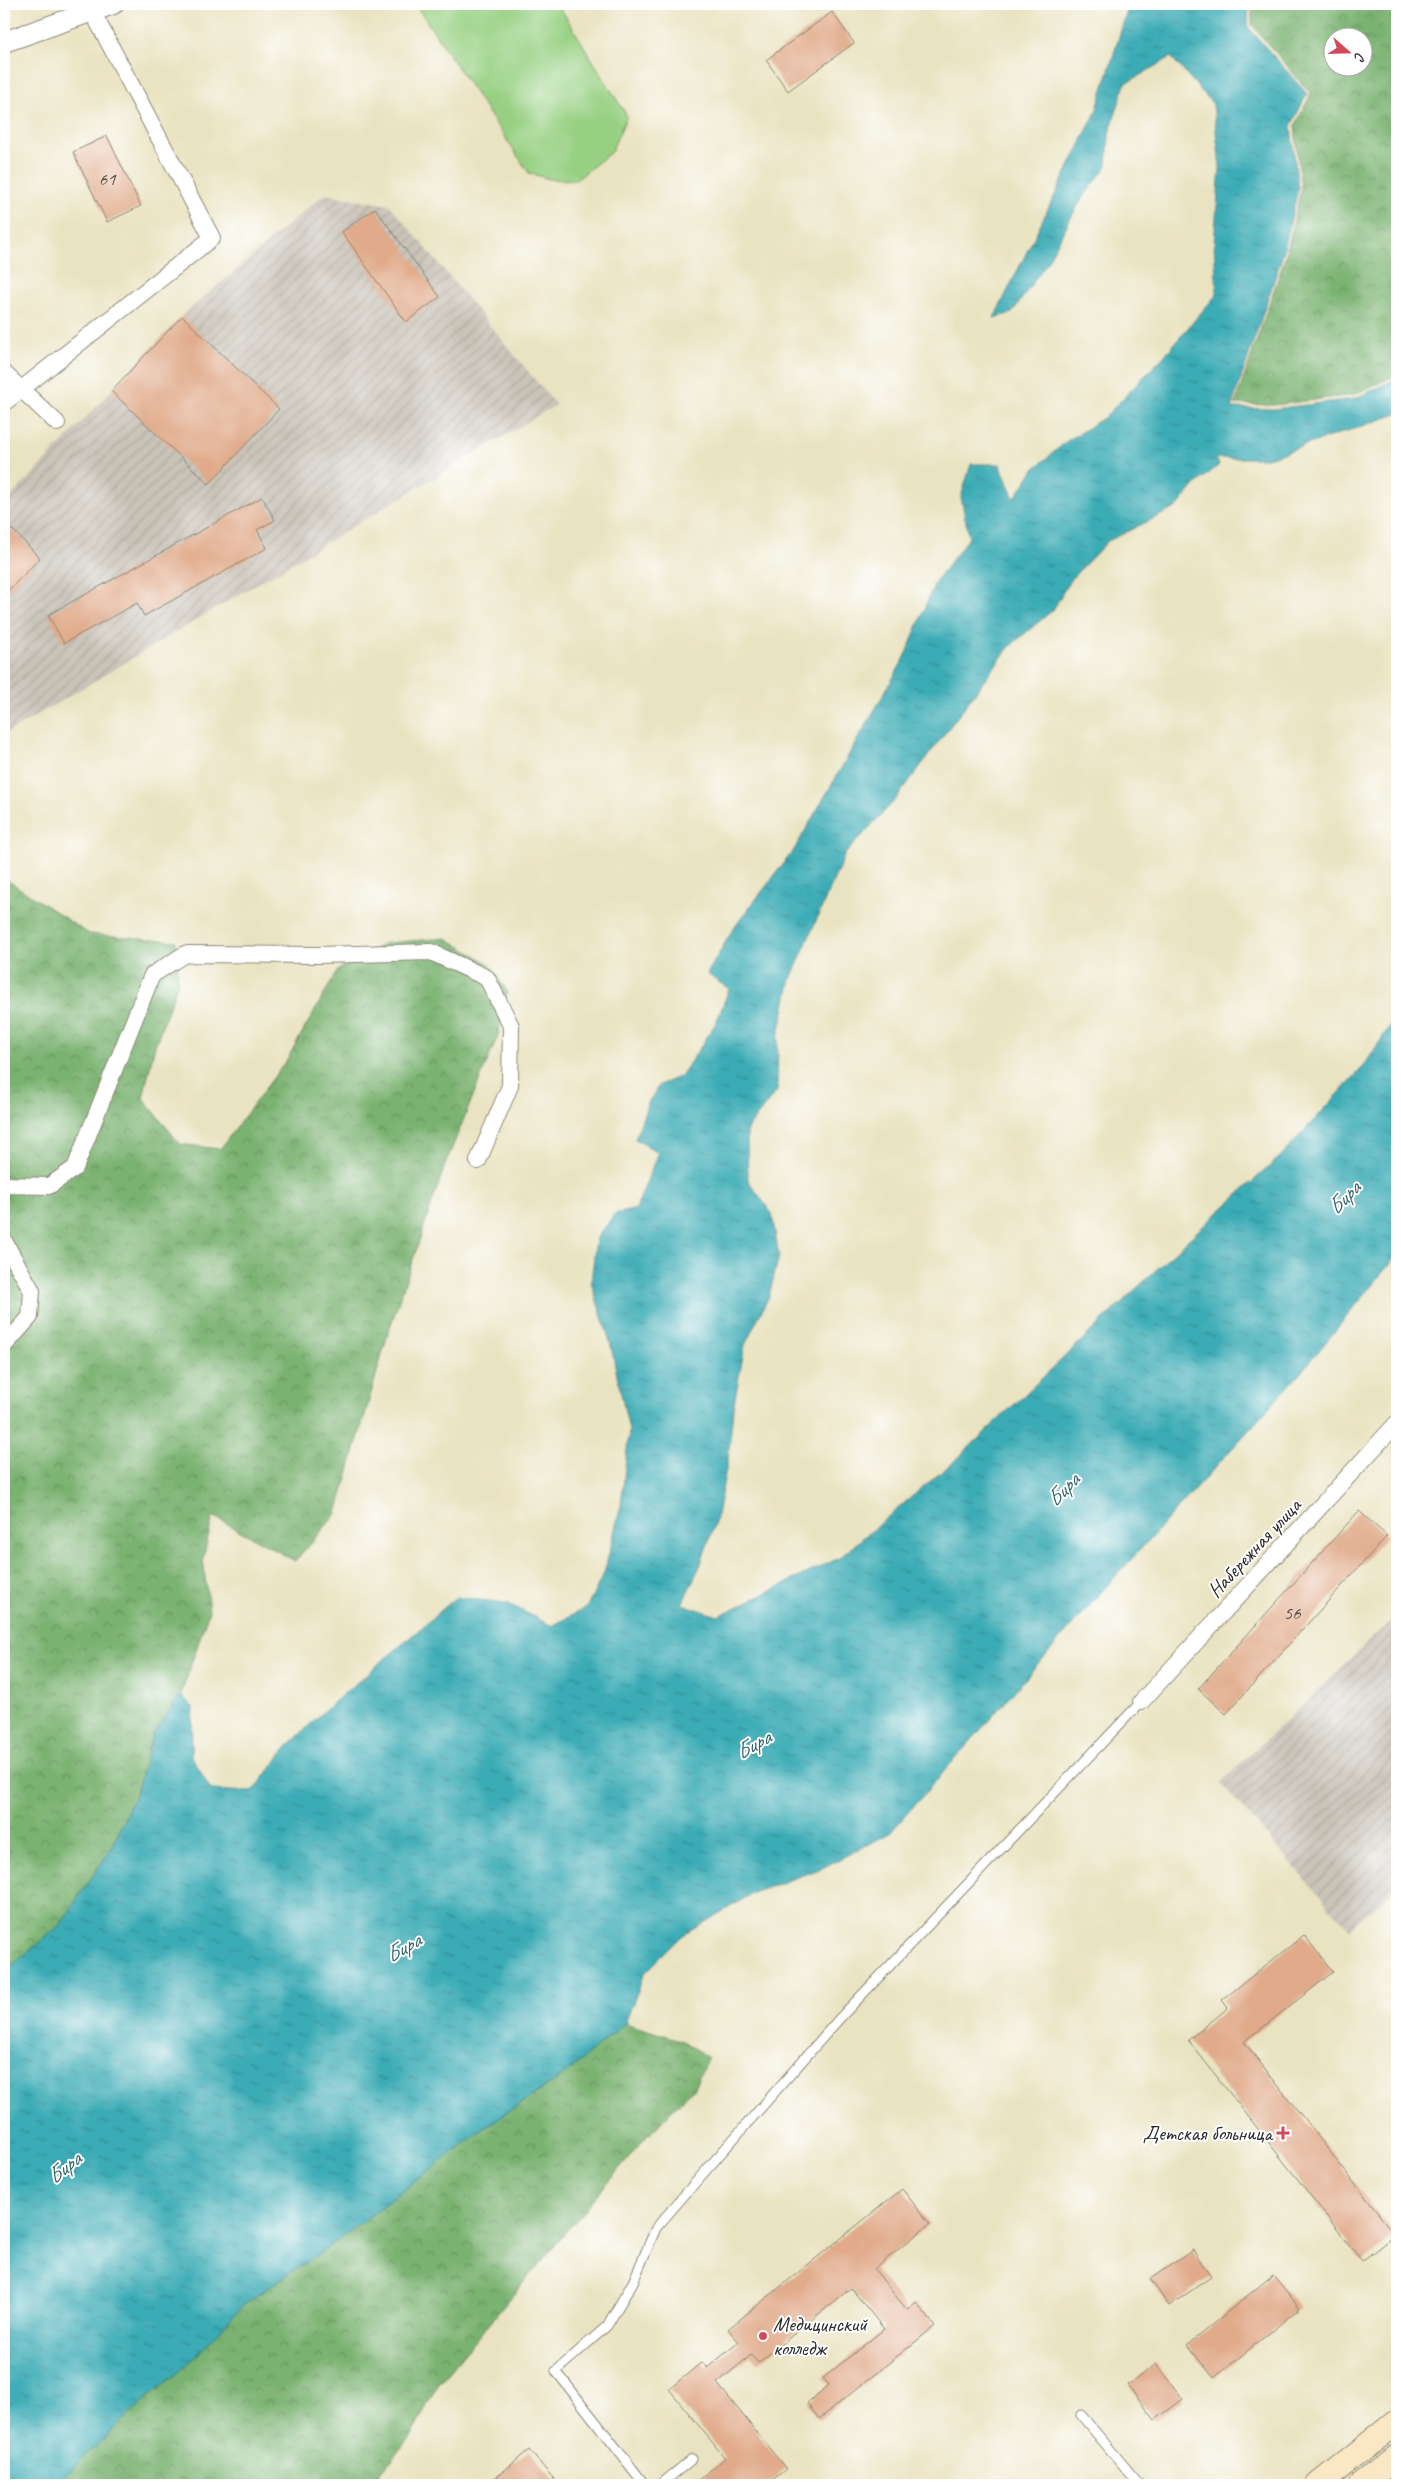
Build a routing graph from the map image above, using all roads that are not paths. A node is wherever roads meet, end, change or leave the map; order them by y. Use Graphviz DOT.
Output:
graph roads {
  1 [pos="113,4"];
  2 [pos="92,11"];
  3 [pos="4,42"];
  4 [pos="4,373"];
  5 [pos="21,389"];
  6 [pos="4,403"];
  7 [pos="57,423"];
  8 [pos="478,1161"];
  9 [pos="4,1185"];
  10 [pos="4,1241"];
  11 [pos="4,1346"];
  12 [pos="1397,1423"];
  13 [pos="1141,1702"];
  14 [pos="1080,2415"];
  15 [pos="1397,2421"];
  16 [pos="1397,2456"];
  17 [pos="692,2459"];
  18 [pos="645,2485"];
  19 [pos="660,2485"];
  20 [pos="1140,2485"];
  21 [pos="1318,2485"];
  22 [pos="1361,2485"];
  1 -- 2 [label="street"];
  2 -- 3 [label="street"];
  2 -- 5 [label="street"];
  4 -- 5 [label="street"];
  5 -- 6 [label="street"];
  5 -- 7 [label="street"];
  8 -- 9 [label="street"];
  10 -- 11 [label="street"];
  12 -- 13 [label="street, Набережная улица"];
  13 -- 18 [label="lane"];
  14 -- 20 [label="lane"];
  15 -- 21 [label="main road"];
  16 -- 22 [label="main road"];
  17 -- 19 [label="lane"];
}
